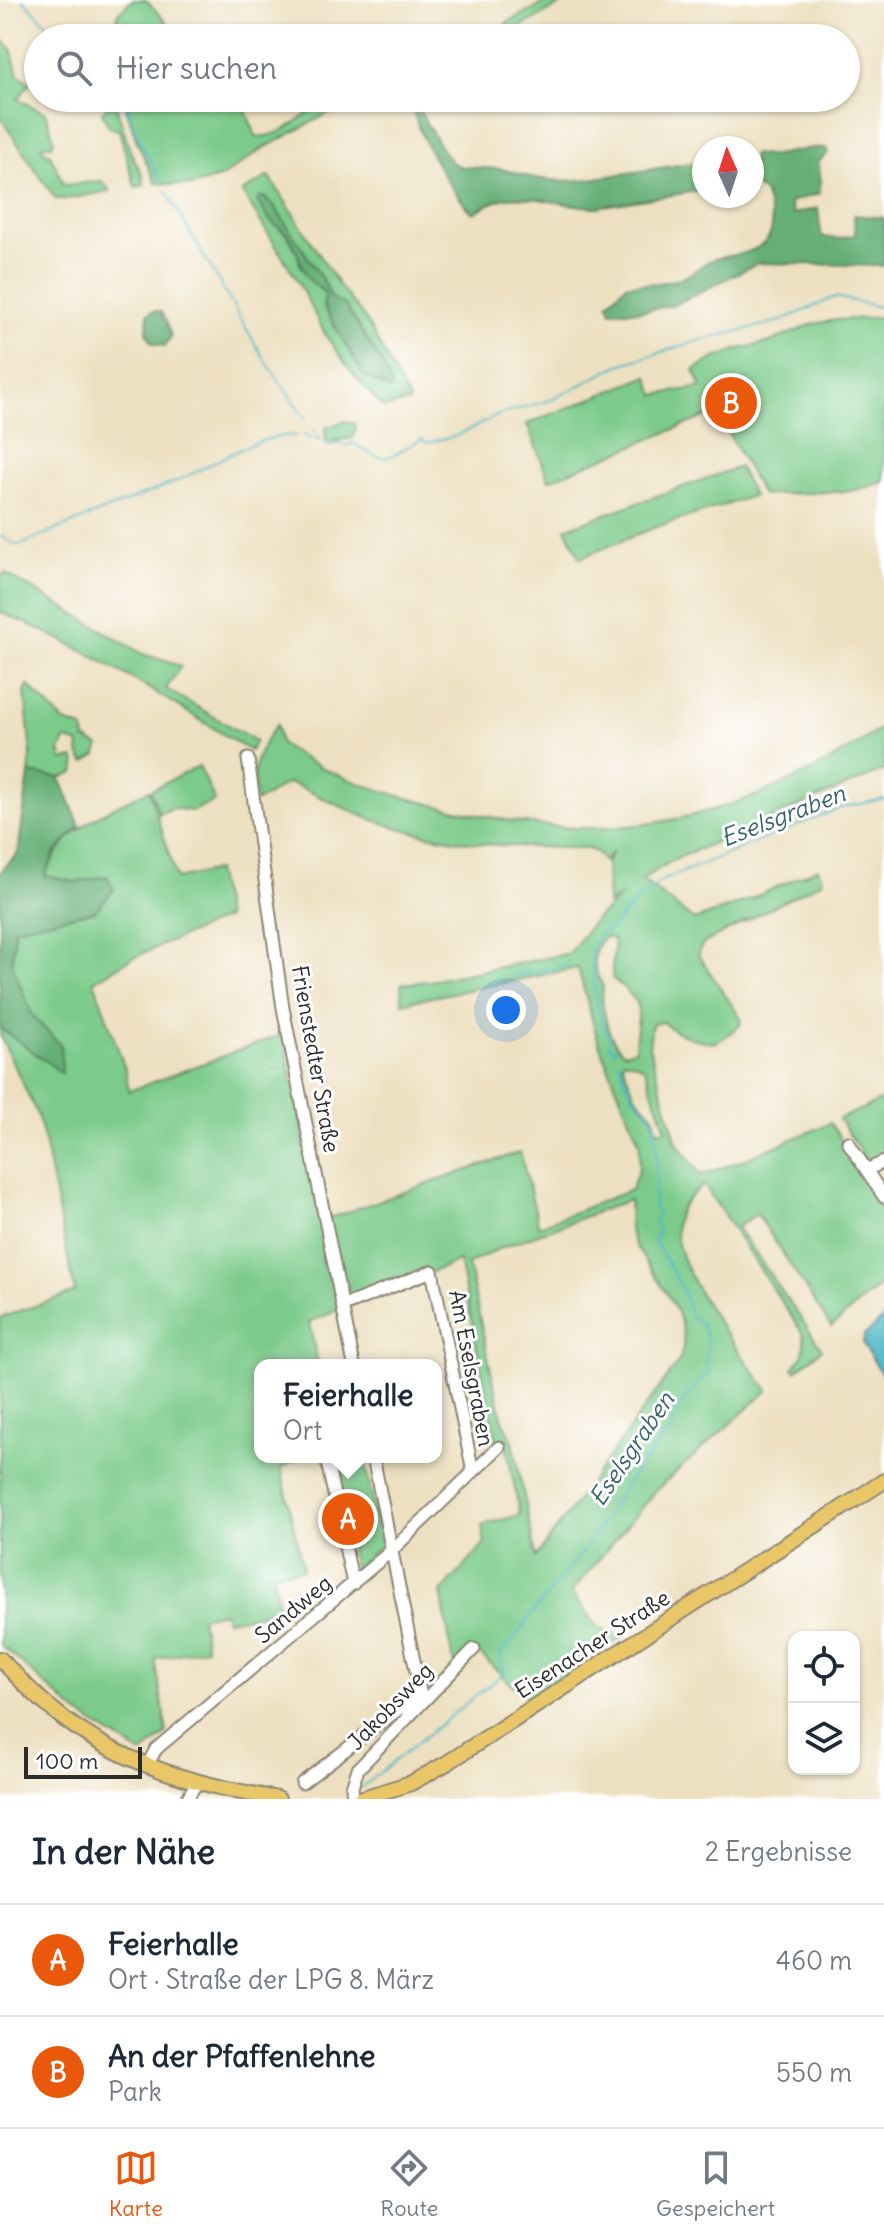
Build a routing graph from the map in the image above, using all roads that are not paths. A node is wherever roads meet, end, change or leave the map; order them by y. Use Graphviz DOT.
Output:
graph roads {
  1 [pos="248,759"];
  2 [pos="848,1142"];
  3 [pos="884,1162"];
  4 [pos="866,1170"];
  5 [pos="884,1197"];
  6 [pos="343,1306"];
  7 [pos="353,1359"];
  8 [pos="499,1447"];
  9 [pos="327,1463"];
  10 [pos="374,1463"];
  11 [pos="473,1472"];
  12 [pos="884,1481"];
  13 [pos="391,1551"];
  14 [pos="353,1584"];
  15 [pos="474,1649"];
  16 [pos="0,1659"];
  17 [pos="419,1694"];
  18 [pos="407,1717"];
  19 [pos="147,1766"];
  20 [pos="197,1782"];
  21 [pos="302,1783"];
  22 [pos="411,1783"];
  23 [pos="187,1799"];
  24 [pos="278,1799"];
  25 [pos="353,1799"];
  26 [pos="360,1799"];
  27 [pos="395,1799"];
  1 -- 6 [label="street, Frienstedter Straße"];
  2 -- 4 [label="street"];
  3 -- 4 [label="street"];
  4 -- 5 [label="street"];
  6 -- 7 [label="street, Frienstedter Straße"];
  6 -- 11 [label="street, Am Eselsgraben"];
  8 -- 11 [label="street, Sandweg"];
  9 -- 14 [label="street"];
  10 -- 13 [label="street"];
  11 -- 13 [label="street, Sandweg"];
  12 -- 22 [label="main road, Eisenacher Straße"];
  13 -- 14 [label="street, Sandweg"];
  13 -- 17 [label="street"];
  14 -- 19 [label="street, Sandweg"];
  15 -- 18 [label="street, Jakobsweg"];
  16 -- 19 [label="main road"];
  17 -- 18 [label="street"];
  17 -- 21 [label="street"];
  18 -- 25 [label="street, Jakobsweg"];
  19 -- 20 [label="main road"];
  20 -- 23 [label="street"];
  20 -- 24 [label="main road"];
  22 -- 26 [label="main road, Eisenacher Straße"];
  22 -- 27 [label="street"];
}
